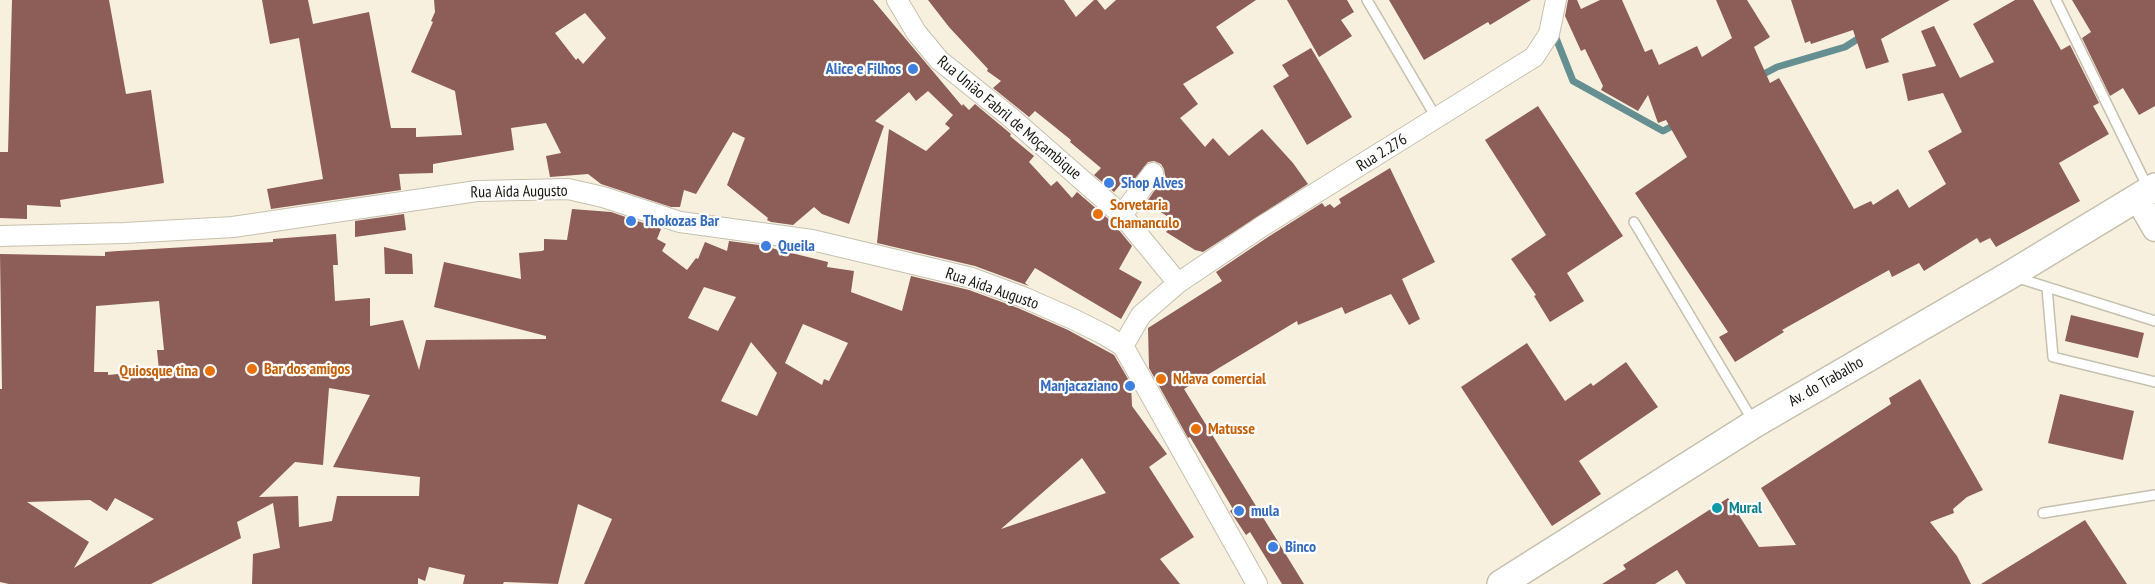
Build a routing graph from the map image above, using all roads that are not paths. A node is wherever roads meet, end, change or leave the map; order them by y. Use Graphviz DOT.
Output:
graph roads {
  1 [pos="897,0"];
  2 [pos="1366,0"];
  3 [pos="1556,0"];
  4 [pos="2056,0"];
  5 [pos="1437,118"];
  6 [pos="1153,172"];
  7 [pos="2147,191"];
  8 [pos="1122,215"];
  9 [pos="1634,222"];
  10 [pos="2155,229"];
  11 [pos="0,236"];
  12 [pos="2010,275"];
  13 [pos="1178,283"];
  14 [pos="2047,288"];
  15 [pos="2155,321"];
  16 [pos="1123,346"];
  17 [pos="2155,382"];
  18 [pos="1754,424"];
  19 [pos="2155,495"];
  20 [pos="2043,513"];
  21 [pos="1257,584"];
  22 [pos="1500,584"];
  1 -- 8 [label="street, Rua União Fabril de Moçambique"];
  2 -- 5 [label="lane"];
  3 -- 5 [label="street, Rua 2.276"];
  4 -- 7 [label="lane"];
  5 -- 13 [label="street, Rua 2.276"];
  6 -- 8 [label="street"];
  7 -- 10 [label="street"];
  7 -- 12 [label="main road, Av. do Trabalho"];
  8 -- 13 [label="street, Rua União Fabril de Moçambique"];
  9 -- 18 [label="lane"];
  11 -- 16 [label="street, Rua Aida Augusto"];
  12 -- 14 [label="lane"];
  12 -- 18 [label="main road, Av. do Trabalho"];
  13 -- 16 [label="street"];
  14 -- 15 [label="lane"];
  14 -- 17 [label="lane"];
  16 -- 21 [label="street"];
  18 -- 22 [label="main road, Av. do Trabalho"];
  19 -- 20 [label="lane"];
}
